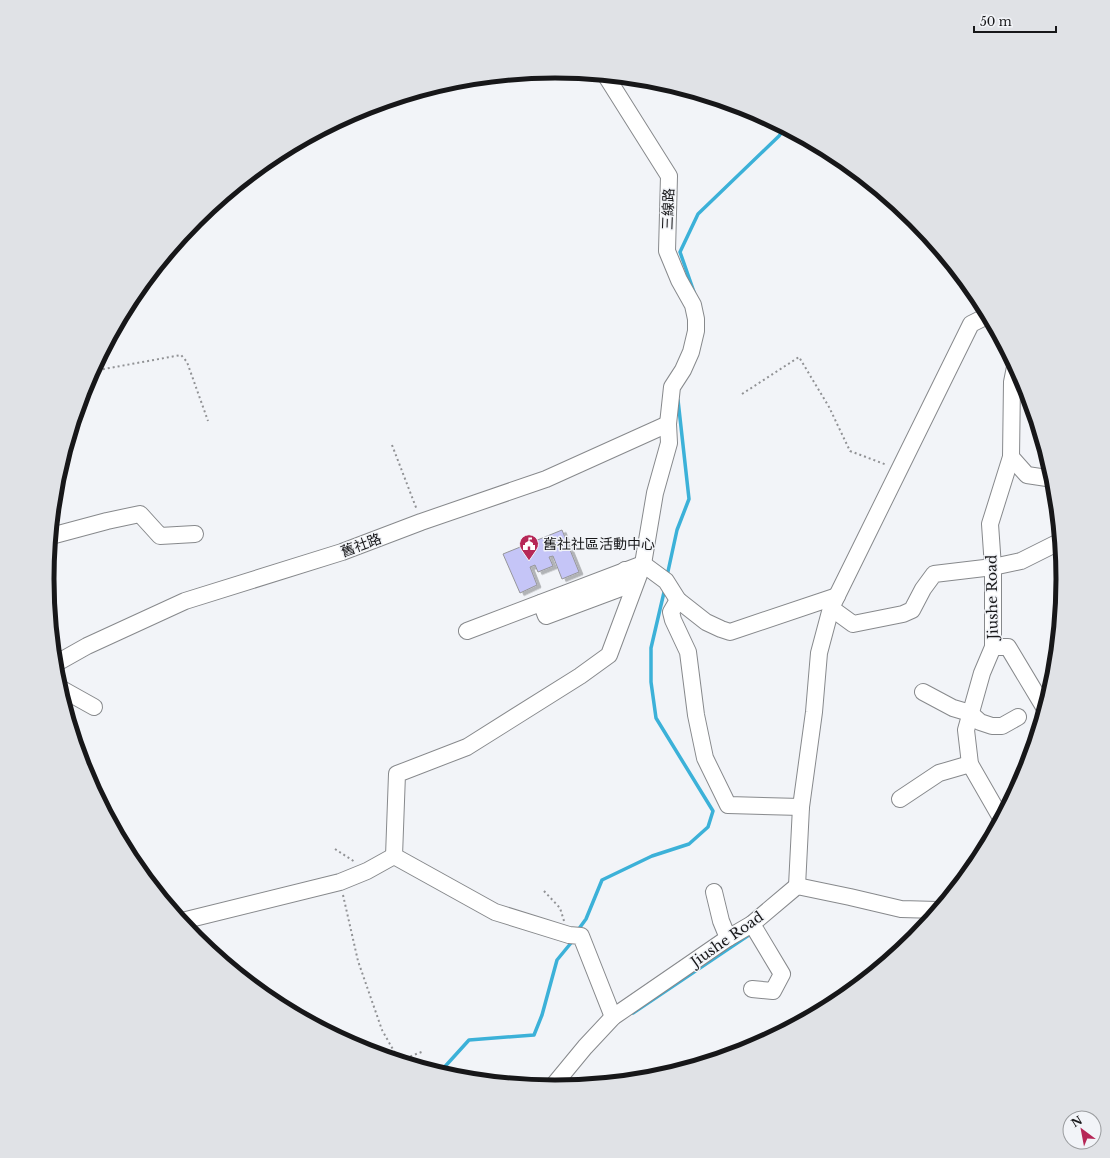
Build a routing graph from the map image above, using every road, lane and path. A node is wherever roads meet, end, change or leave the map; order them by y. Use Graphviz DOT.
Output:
graph roads {
  1 [pos="609,81"];
  2 [pos="983,318"];
  3 [pos="100,370"];
  4 [pos="1013,376"];
  5 [pos="742,394"];
  6 [pos="208,421"];
  7 [pos="668,424"];
  8 [pos="392,444"];
  9 [pos="1011,457"];
  10 [pos="900,470"];
  11 [pos="1045,478"];
  12 [pos="421,522"];
  13 [pos="195,534"];
  14 [pos="56,535"];
  15 [pos="1055,544"];
  16 [pos="643,564"];
  17 [pos="993,567"];
  18 [pos="678,600"];
  19 [pos="834,602"];
  20 [pos="467,631"];
  21 [pos="993,647"];
  22 [pos="61,661"];
  23 [pos="67,692"];
  24 [pos="924,692"];
  25 [pos="1041,701"];
  26 [pos="94,707"];
  27 [pos="970,713"];
  28 [pos="1018,717"];
  29 [pos="970,764"];
  30 [pos="900,799"];
  31 [pos="801,807"];
  32 [pos="998,813"];
  33 [pos="335,849"];
  34 [pos="394,856"];
  35 [pos="367,871"];
  36 [pos="340,882"];
  37 [pos="797,886"];
  38 [pos="544,891"];
  39 [pos="714,892"];
  40 [pos="931,910"];
  41 [pos="188,920"];
  42 [pos="752,924"];
  43 [pos="570,935"];
  44 [pos="728,938"];
  45 [pos="752,989"];
  46 [pos="613,1018"];
  47 [pos="424,1052"];
  48 [pos="396,1054"];
  49 [pos="408,1057"];
  50 [pos="558,1080"];
  1 -- 7 [label="street, 三線路"];
  2 -- 10 [label="street"];
  3 -- 6 [label="path"];
  4 -- 9 [label="street, Jiushe Road"];
  5 -- 10 [label="path"];
  7 -- 12 [label="street, 舊社路"];
  7 -- 16 [label="street, 三線路"];
  8 -- 12 [label="path"];
  9 -- 11 [label="street"];
  9 -- 17 [label="street, Jiushe Road"];
  10 -- 19 [label="street"];
  12 -- 22 [label="street, 舊社路"];
  13 -- 14 [label="street"];
  15 -- 17 [label="street"];
  16 -- 18 [label="street"];
  16 -- 20 [label="street"];
  16 -- 34 [label="street, 三線路"];
  17 -- 19 [label="street"];
  17 -- 21 [label="street, Jiushe Road"];
  18 -- 19 [label="street"];
  18 -- 31 [label="street"];
  19 -- 31 [label="street"];
  21 -- 25 [label="street"];
  21 -- 27 [label="street, Jiushe Road"];
  23 -- 26 [label="street"];
  24 -- 27 [label="street"];
  27 -- 28 [label="street"];
  27 -- 29 [label="street, Jiushe Road"];
  29 -- 30 [label="street"];
  29 -- 32 [label="street, Jiushe Road"];
  31 -- 37 [label="street"];
  33 -- 35 [label="path"];
  34 -- 35 [label="street"];
  34 -- 43 [label="street"];
  35 -- 36 [label="street"];
  36 -- 41 [label="street"];
  36 -- 48 [label="path"];
  37 -- 40 [label="street"];
  37 -- 42 [label="street, Jiushe Road"];
  38 -- 43 [label="path"];
  39 -- 44 [label="street"];
  42 -- 44 [label="street, Jiushe Road"];
  42 -- 45 [label="street"];
  43 -- 46 [label="street"];
  44 -- 46 [label="street, Jiushe Road"];
  46 -- 50 [label="street, Jiushe Road"];
  47 -- 49 [label="path"];
}
